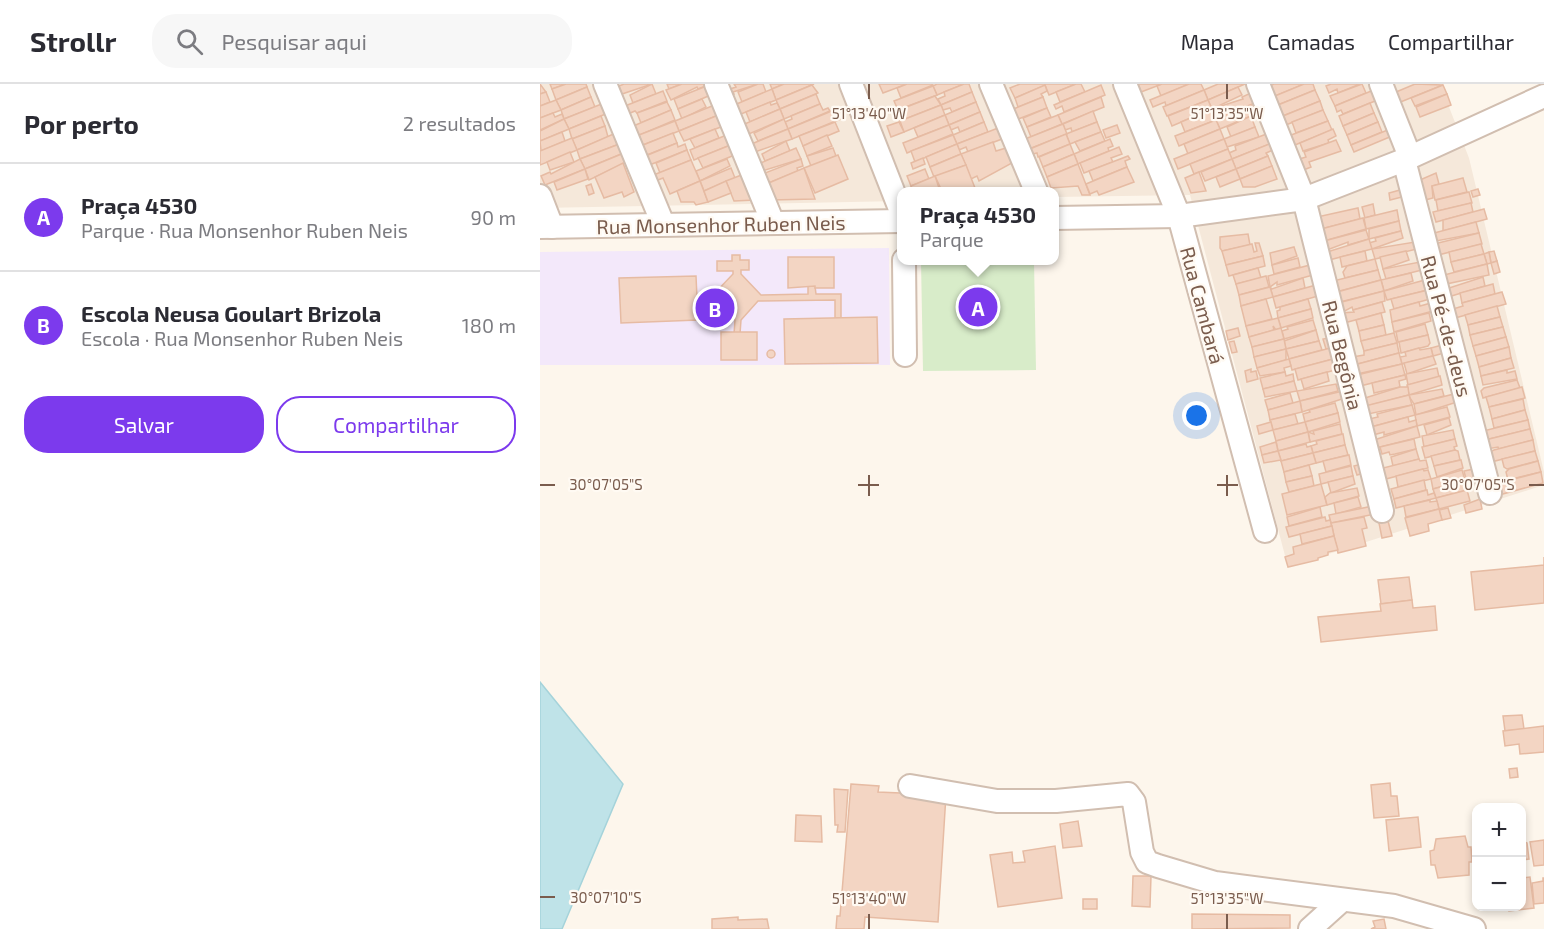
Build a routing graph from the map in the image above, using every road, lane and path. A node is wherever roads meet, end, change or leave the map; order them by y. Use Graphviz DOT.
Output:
graph roads {
  1 [pos="605,84"];
  2 [pos="716,84"];
  3 [pos="851,84"];
  4 [pos="991,84"];
  5 [pos="1125,84"];
  6 [pos="1258,84"];
  7 [pos="1380,84"];
  8 [pos="1544,96"];
  9 [pos="1407,159"];
  10 [pos="1034,187"];
  11 [pos="540,196"];
  12 [pos="1304,199"];
  13 [pos="897,201"];
  14 [pos="1179,216"];
  15 [pos="1059,218"];
  16 [pos="897,221"];
  17 [pos="773,223"];
  18 [pos="663,225"];
  19 [pos="546,227"];
  20 [pos="904,265"];
  21 [pos="905,355"];
  22 [pos="1490,493"];
  23 [pos="1382,511"];
  24 [pos="1265,531"];
  25 [pos="910,786"];
  26 [pos="1342,900"];
  27 [pos="1310,929"];
  28 [pos="1474,929"];
  1 -- 18 [label="street"];
  2 -- 17 [label="street"];
  3 -- 13 [label="street"];
  4 -- 10 [label="street"];
  5 -- 14 [label="street, Rua Cambará"];
  6 -- 12 [label="street, Rua Begônia"];
  7 -- 9 [label="street, Rua Pé-de-deus"];
  8 -- 9 [label="street"];
  9 -- 12 [label="street"];
  9 -- 22 [label="street, Rua Pé-de-deus"];
  11 -- 19 [label="street"];
  12 -- 14 [label="street"];
  12 -- 23 [label="street, Rua Begônia"];
  14 -- 15 [label="street"];
  14 -- 24 [label="street, Rua Cambará"];
  16 -- 17 [label="street, Rua Monsenhor Ruben Neis"];
  17 -- 18 [label="street, Rua Monsenhor Ruben Neis"];
  18 -- 19 [label="street, Rua Monsenhor Ruben Neis"];
  20 -- 21 [label="street"];
  25 -- 26 [label="street"];
  26 -- 27 [label="street"];
  26 -- 28 [label="street"];
}
